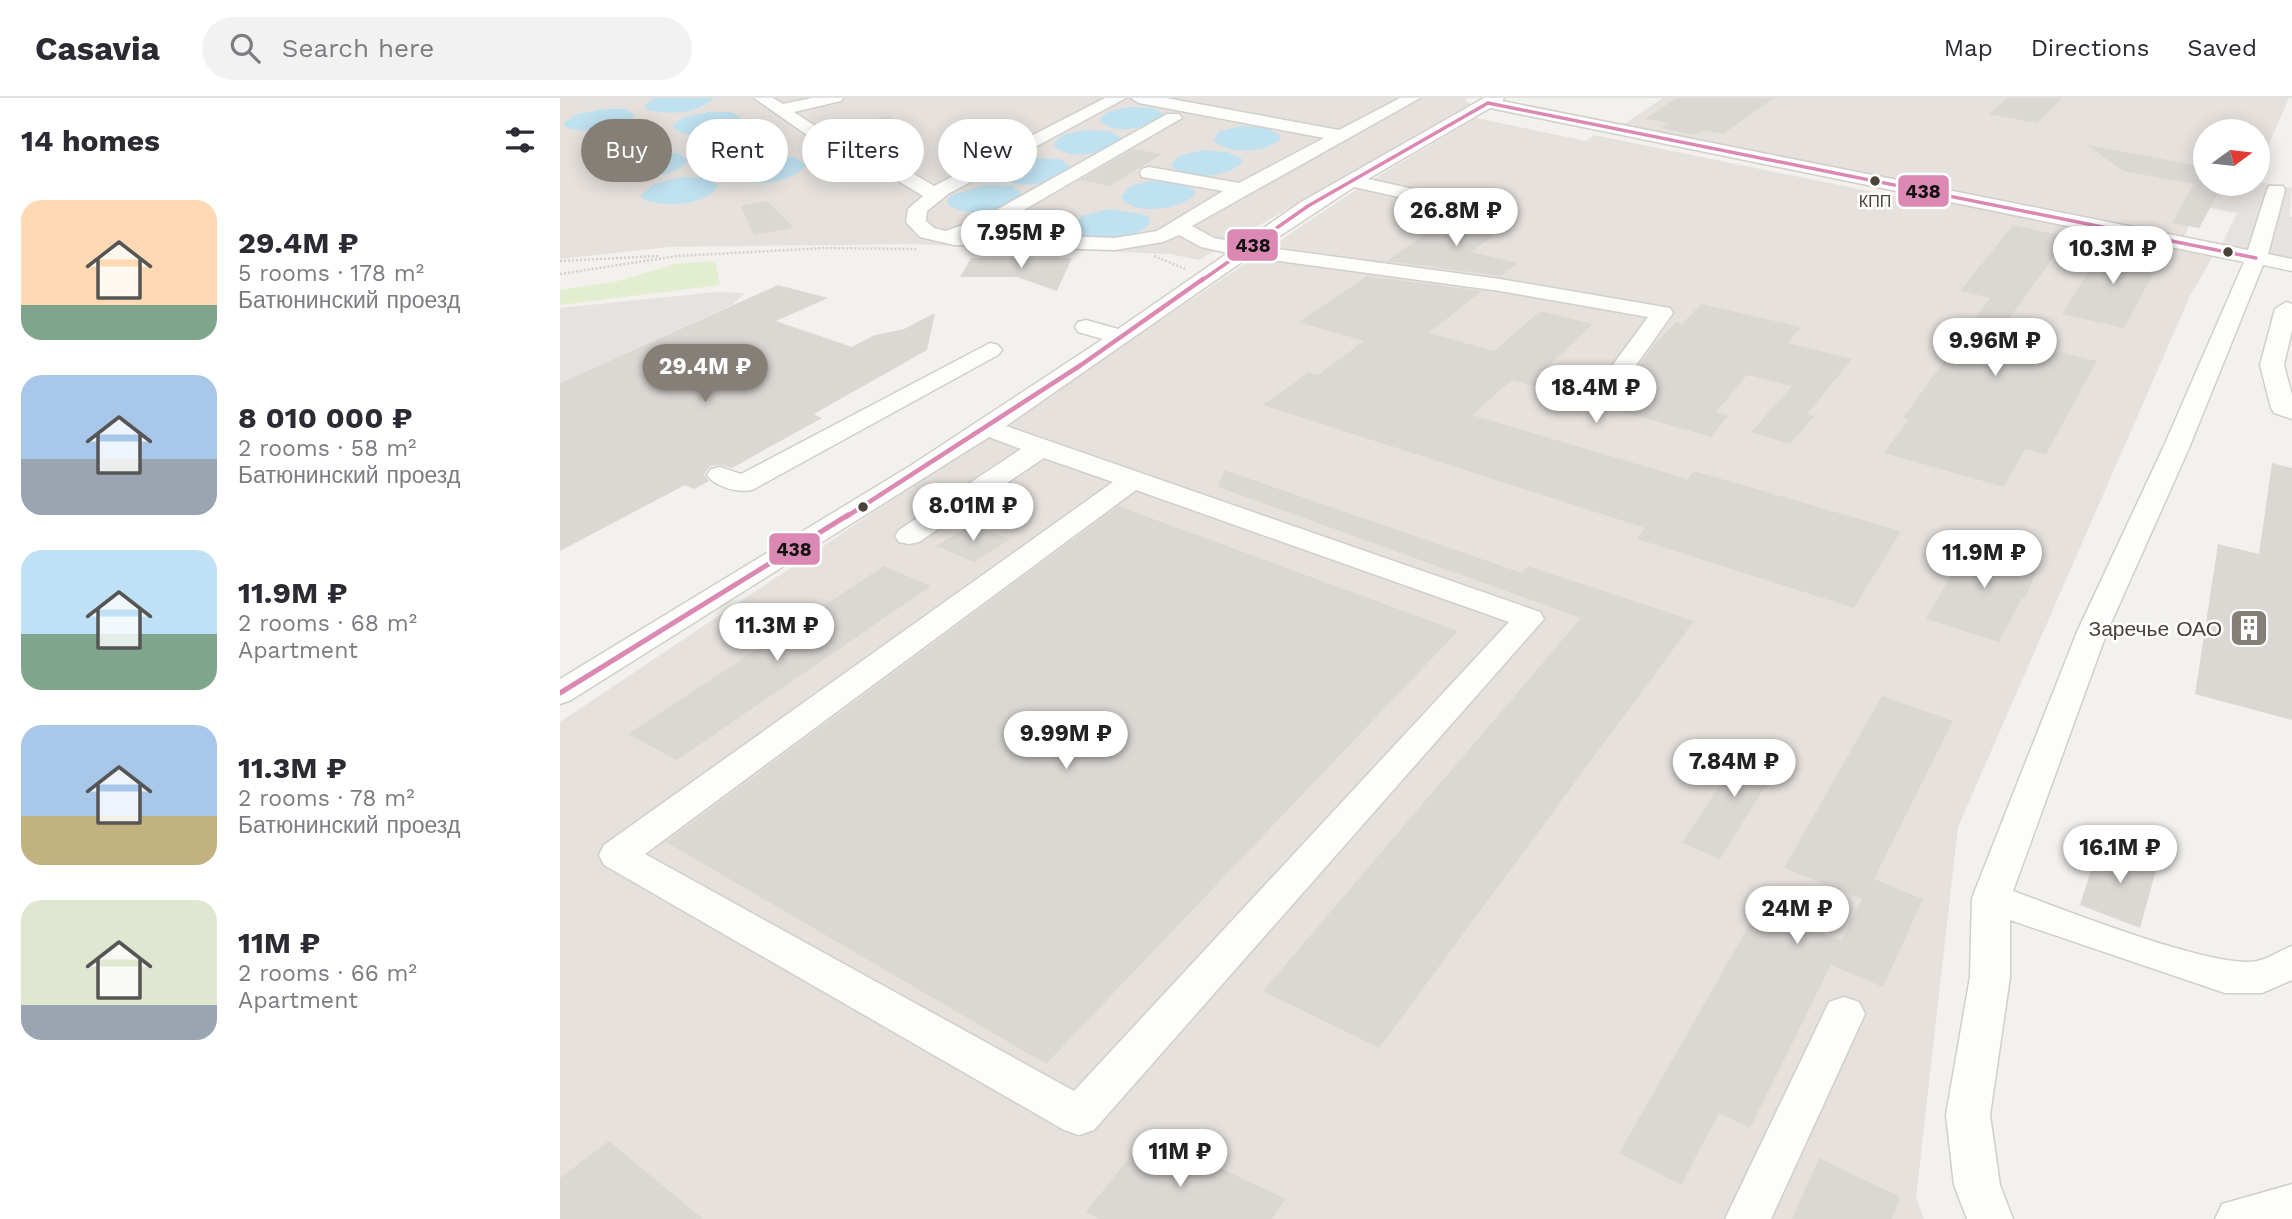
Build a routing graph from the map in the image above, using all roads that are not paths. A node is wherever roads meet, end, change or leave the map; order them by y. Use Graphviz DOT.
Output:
graph roads {
  1 [pos="762,98"];
  2 [pos="835,98"];
  3 [pos="1118,98"];
  4 [pos="1139,98"];
  5 [pos="1412,98"];
  6 [pos="1502,103"];
  7 [pos="779,110"];
  8 [pos="1173,118"];
  9 [pos="1342,136"];
  10 [pos="1149,173"];
  11 [pos="1352,181"];
  12 [pos="1242,189"];
  13 [pos="2276,190"];
  14 [pos="935,194"];
  15 [pos="1466,206"];
  16 [pos="1180,227"];
  17 [pos="934,243"];
  18 [pos="1247,249"];
  19 [pos="2256,258"];
  20 [pos="2292,265"];
  21 [pos="2236,298"];
  22 [pos="2289,310"];
  23 [pos="1086,327"];
  24 [pos="1122,337"];
  25 [pos="990,350"];
  26 [pos="1624,366"];
  27 [pos="2292,412"];
  28 [pos="987,427"];
  29 [pos="922,440"];
  30 [pos="1041,448"];
  31 [pos="952,451"];
  32 [pos="720,475"];
  33 [pos="1133,480"];
  34 [pos="909,536"];
  35 [pos="560,693"];
  36 [pos="1992,898"];
  37 [pos="2286,971"];
  38 [pos="1844,1014"];
  39 [pos="2292,1205"];
  40 [pos="1748,1219"];
  41 [pos="1990,1219"];
  42 [pos="2238,1219"];
  1 -- 7 [label="street"];
  2 -- 7 [label="street"];
  3 -- 14 [label="street"];
  4 -- 9 [label="street"];
  5 -- 9 [label="street"];
  6 -- 11 [label="street"];
  6 -- 19 [label="street"];
  7 -- 14 [label="street"];
  8 -- 17 [label="street"];
  9 -- 12 [label="street"];
  10 -- 12 [label="street"];
  11 -- 15 [label="street"];
  11 -- 18 [label="street"];
  12 -- 16 [label="street"];
  13 -- 19 [label="street"];
  14 -- 17 [label="street"];
  16 -- 17 [label="street"];
  16 -- 18 [label="street"];
  18 -- 24 [label="street"];
  18 -- 26 [label="street"];
  19 -- 20 [label="street"];
  19 -- 21 [label="street"];
  21 -- 22 [label="street"];
  21 -- 36 [label="street"];
  22 -- 27 [label="street"];
  23 -- 24 [label="street"];
  24 -- 28 [label="street"];
  25 -- 32 [label="street"];
  28 -- 30 [label="street"];
  28 -- 31 [label="street"];
  29 -- 31 [label="street"];
  30 -- 33 [label="street"];
  30 -- 34 [label="street"];
  31 -- 35 [label="street"];
  33 -- 33 [label="street"];
  36 -- 37 [label="street"];
  36 -- 41 [label="street"];
  38 -- 40 [label="street"];
  39 -- 42 [label="street"];
}
